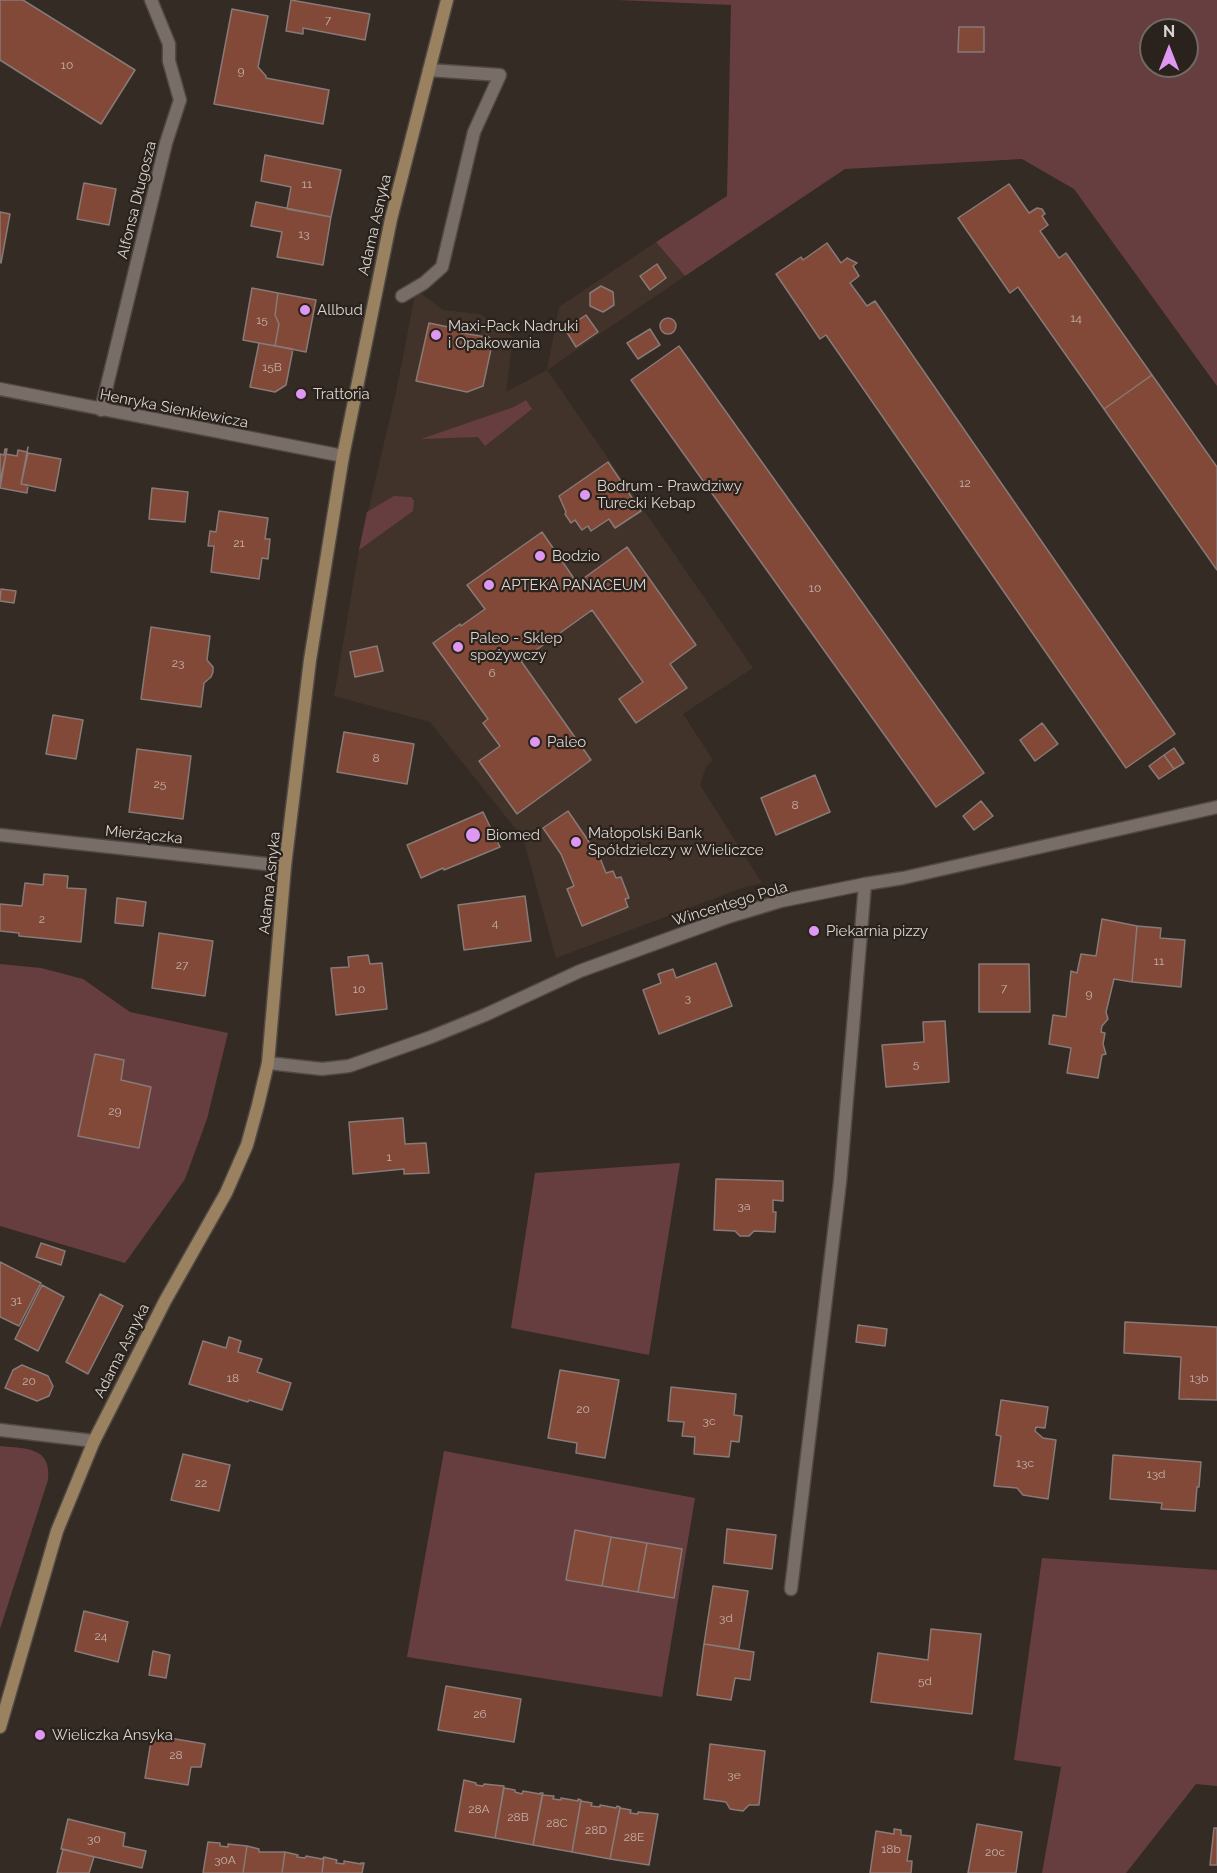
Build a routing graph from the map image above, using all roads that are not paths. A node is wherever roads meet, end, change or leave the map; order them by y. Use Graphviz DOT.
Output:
graph roads {
  1 [pos="151,0"];
  2 [pos="446,1"];
  3 [pos="429,70"];
  4 [pos="402,296"];
  5 [pos="0,389"];
  6 [pos="102,410"];
  7 [pos="343,456"];
  8 [pos="1217,807"];
  9 [pos="0,835"];
  10 [pos="285,866"];
  11 [pos="865,884"];
  12 [pos="268,1063"];
  13 [pos="0,1430"];
  14 [pos="94,1441"];
  15 [pos="791,1589"];
  16 [pos="0,1727"];
  1 -- 6 [label="street, Alfonsa Długosza"];
  2 -- 3 [label="main road, Adama Asnyka"];
  3 -- 4 [label="street"];
  3 -- 7 [label="main road, Adama Asnyka"];
  5 -- 6 [label="street, Henryka Sienkiewicza"];
  6 -- 7 [label="street, Henryka Sienkiewicza"];
  7 -- 10 [label="main road, Adama Asnyka"];
  8 -- 11 [label="street, Wincentego Pola"];
  9 -- 10 [label="street, Mierżączka"];
  10 -- 12 [label="main road, Adama Asnyka"];
  11 -- 12 [label="street, Wincentego Pola"];
  11 -- 15 [label="street"];
  12 -- 14 [label="main road, Adama Asnyka"];
  13 -- 14 [label="street"];
  14 -- 16 [label="main road, Adama Asnyka"];
}
